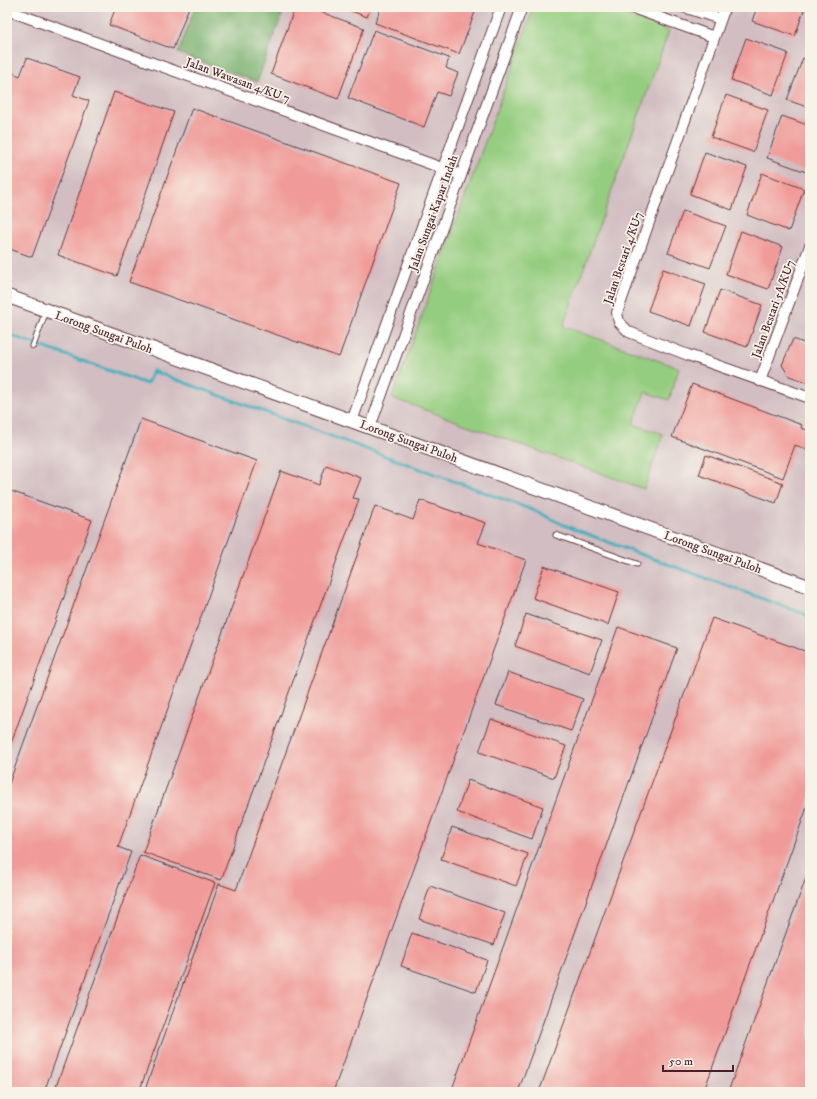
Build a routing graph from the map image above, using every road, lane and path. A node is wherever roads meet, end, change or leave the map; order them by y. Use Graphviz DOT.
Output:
graph roads {
  1 [pos="501,7"];
  2 [pos="522,7"];
  3 [pos="630,7"];
  4 [pos="684,7"];
  5 [pos="725,7"];
  6 [pos="7,10"];
  7 [pos="720,20"];
  8 [pos="714,37"];
  9 [pos="443,169"];
  10 [pos="461,175"];
  11 [pos="810,246"];
  12 [pos="7,296"];
  13 [pos="46,311"];
  14 [pos="33,346"];
  15 [pos="760,381"];
  16 [pos="810,398"];
  17 [pos="352,421"];
  18 [pos="370,427"];
  19 [pos="556,535"];
  20 [pos="637,564"];
  21 [pos="810,587"];
  1 -- 9 [label="street, Jalan Sungai Kapar Indah"];
  2 -- 10 [label="street, Jalan Sungai Kapar Indah"];
  3 -- 8 [label="street"];
  4 -- 7 [label="street"];
  5 -- 7 [label="street, Jalan Bestari 4/KU7"];
  6 -- 9 [label="street, Jalan Wawasan 4/KU 7"];
  7 -- 8 [label="street, Jalan Bestari 4/KU7"];
  8 -- 15 [label="street, Jalan Bestari 4/KU7"];
  9 -- 10 [label="street, Jalan Wawasan 4/KU 7"];
  9 -- 17 [label="street, Jalan Sungai Kapar Indah"];
  10 -- 18 [label="street, Jalan Sungai Kapar Indah"];
  11 -- 15 [label="street, Jalan Bestari 5A/KU7"];
  12 -- 13 [label="street, Lorong Sungai Puloh"];
  13 -- 14 [label="lane"];
  13 -- 17 [label="street, Lorong Sungai Puloh"];
  15 -- 16 [label="street, Jalan Bestari 4/KU7"];
  17 -- 18 [label="street, Lorong Sungai Puloh"];
  18 -- 21 [label="street, Lorong Sungai Puloh"];
  19 -- 20 [label="lane"];
}
